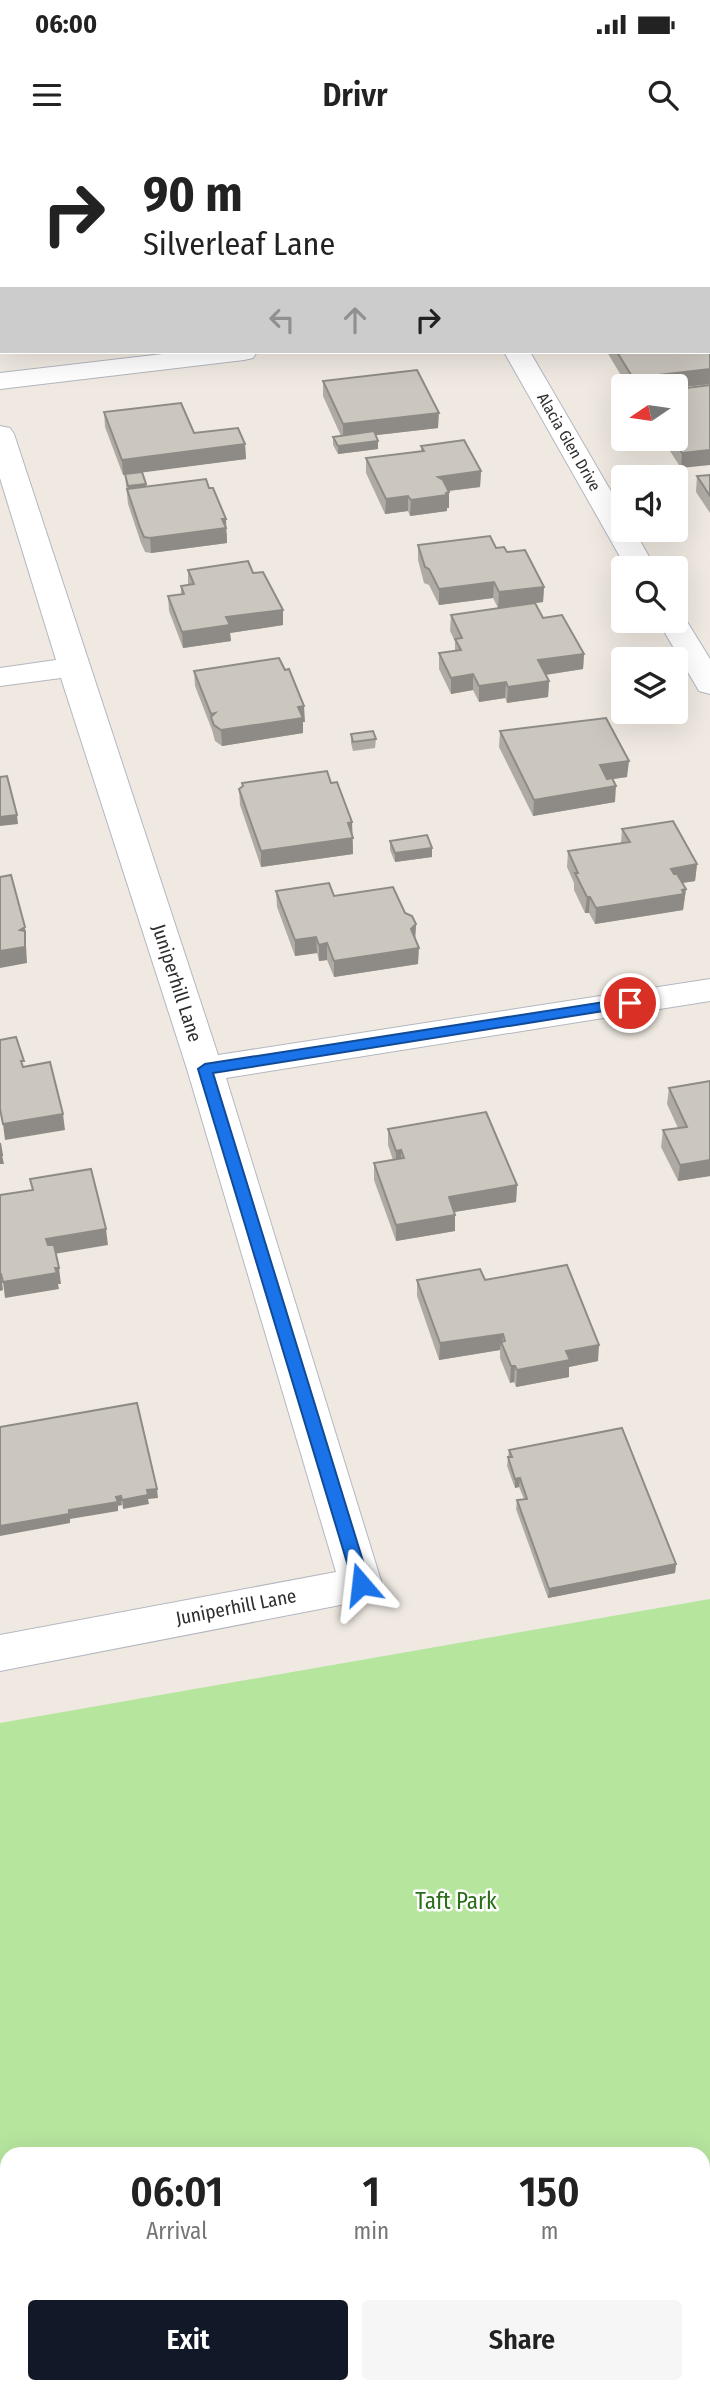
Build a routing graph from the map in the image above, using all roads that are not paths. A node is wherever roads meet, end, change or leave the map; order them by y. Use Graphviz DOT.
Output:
graph roads {
  1 [pos="227,354"];
  2 [pos="518,354"];
  3 [pos="0,381"];
  4 [pos="0,434"];
  5 [pos="635,556"];
  6 [pos="680,633"];
  7 [pos="73,667"];
  8 [pos="0,677"];
  9 [pos="710,685"];
  10 [pos="710,990"];
  11 [pos="205,1069"];
  12 [pos="0,1653"];
  1 -- 3 [label="street"];
  2 -- 5 [label="street, Alacia Glen Drive"];
  4 -- 7 [label="street, Juniperhill Lane"];
  6 -- 9 [label="street"];
  7 -- 8 [label="street"];
  7 -- 11 [label="street, Juniperhill Lane"];
  10 -- 11 [label="street"];
  11 -- 12 [label="street, Juniperhill Lane"];
}
